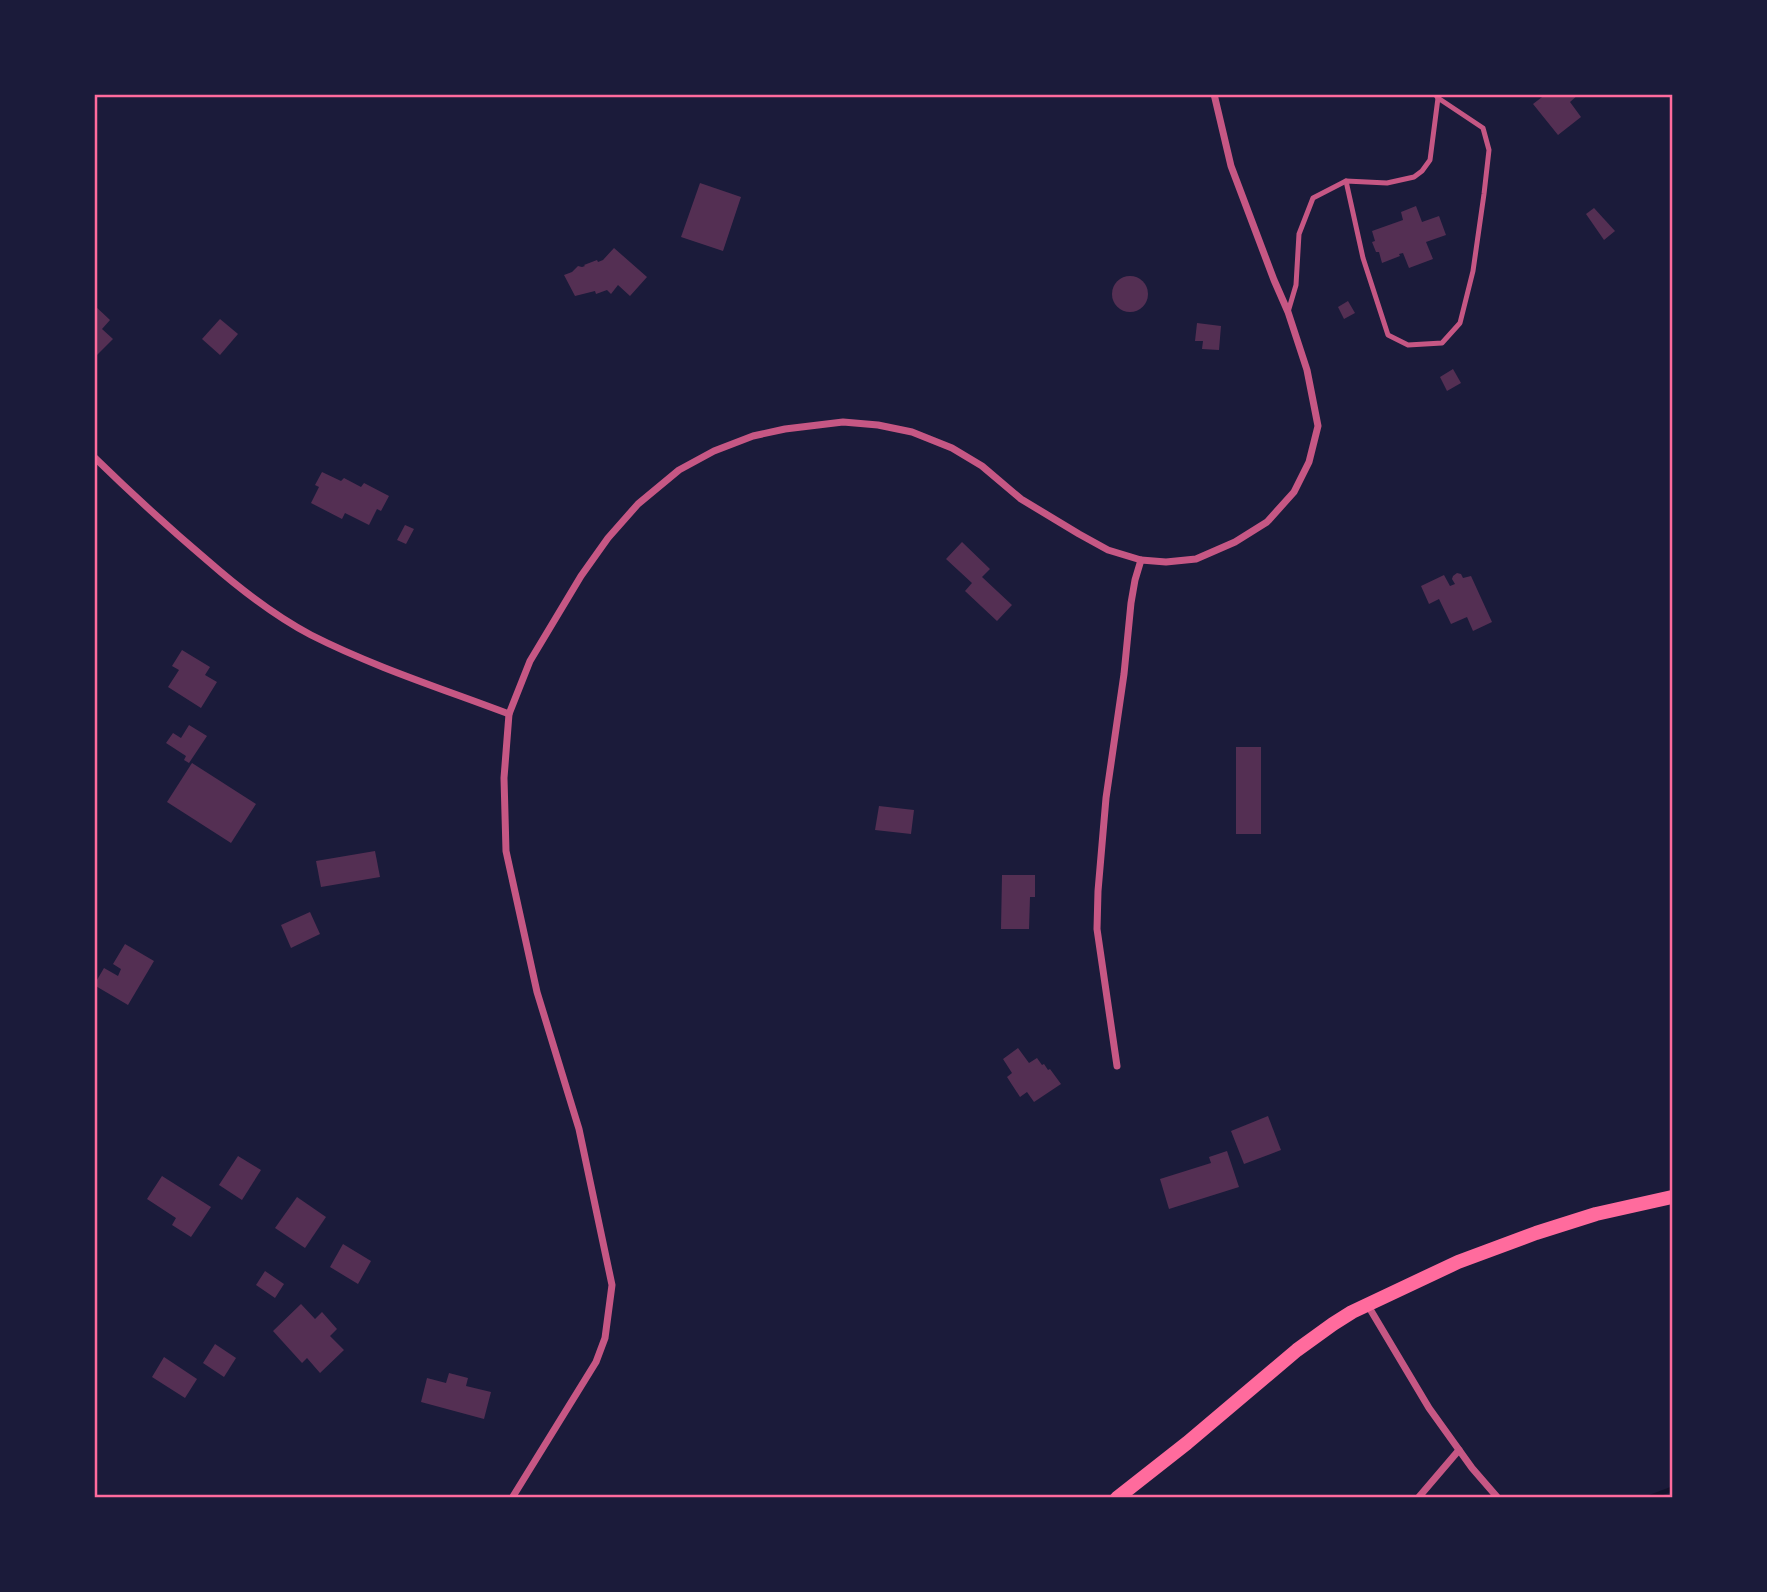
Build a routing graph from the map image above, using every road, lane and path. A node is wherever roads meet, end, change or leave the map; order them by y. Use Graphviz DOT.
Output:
graph roads {
  1 [pos="1214,94"];
  2 [pos="1437,96"];
  3 [pos="1346,181"];
  4 [pos="1288,312"];
  5 [pos="94,457"];
  6 [pos="1141,560"];
  7 [pos="509,714"];
  8 [pos="1117,1066"];
  9 [pos="1672,1197"];
  10 [pos="1367,1304"];
  11 [pos="1459,1450"];
  12 [pos="512,1497"];
  13 [pos="1117,1497"];
  14 [pos="1418,1497"];
  15 [pos="1498,1497"];
  1 -- 4 [label="street"];
  2 -- 3 [label="lane"];
  2 -- 3 [label="lane"];
  3 -- 4 [label="lane"];
  4 -- 6 [label="street"];
  5 -- 7 [label="street"];
  6 -- 7 [label="street"];
  6 -- 8 [label="street"];
  7 -- 12 [label="street"];
  9 -- 10 [label="main road"];
  10 -- 11 [label="street"];
  10 -- 13 [label="main road"];
  11 -- 14 [label="street"];
  11 -- 15 [label="street"];
}
